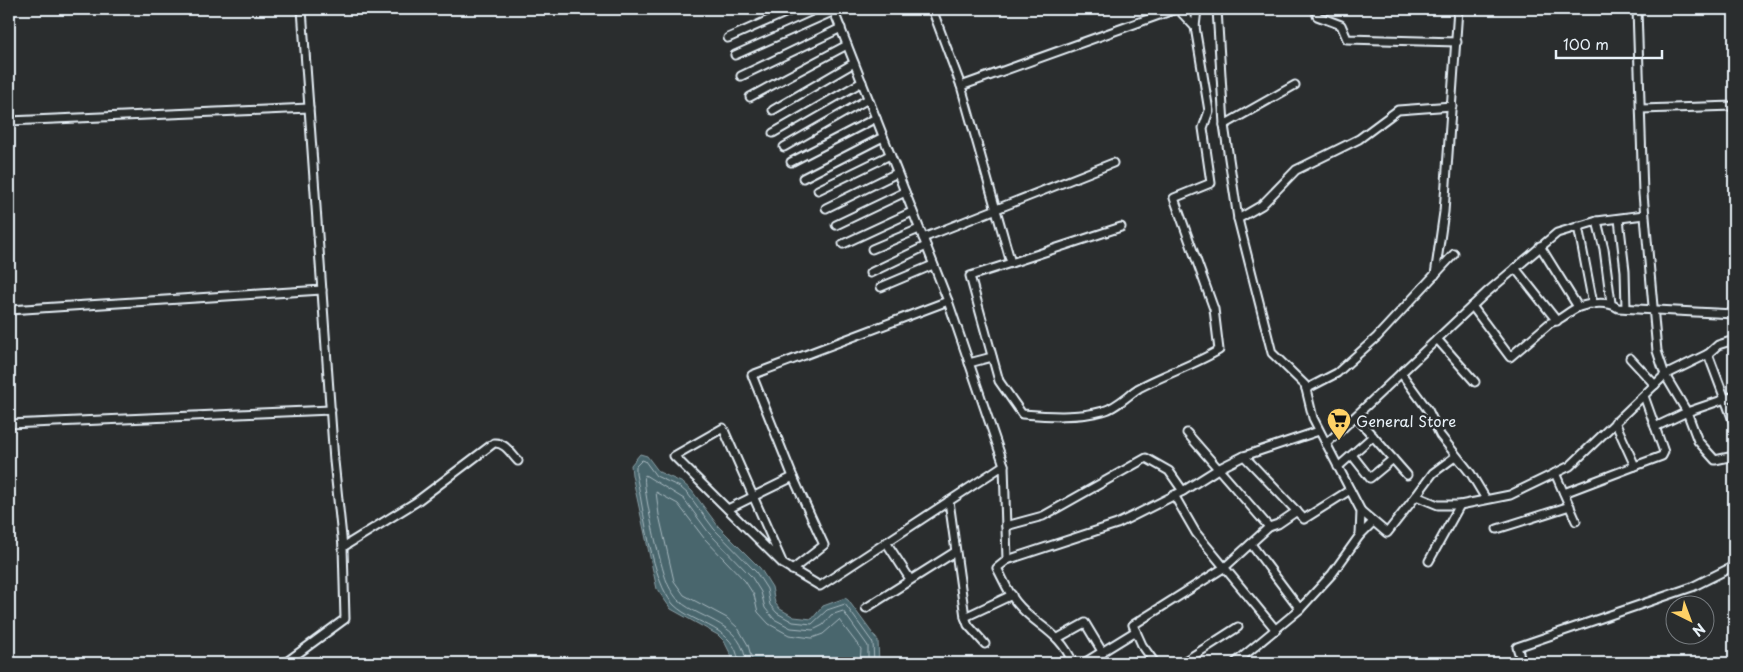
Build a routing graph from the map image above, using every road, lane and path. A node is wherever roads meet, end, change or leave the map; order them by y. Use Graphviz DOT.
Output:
graph roads {
  1 [pos="302,9"];
  2 [pos="794,9"];
  3 [pos="932,9"];
  4 [pos="1177,9"];
  5 [pos="1197,9"];
  6 [pos="1217,9"];
  7 [pos="1316,9"];
  8 [pos="1458,9"];
  9 [pos="1637,9"];
  10 [pos="833,10"];
  11 [pos="1196,27"];
  12 [pos="841,28"];
  13 [pos="728,38"];
  14 [pos="1457,42"];
  15 [pos="847,45"];
  16 [pos="735,55"];
  17 [pos="854,63"];
  18 [pos="742,76"];
  19 [pos="862,82"];
  20 [pos="1295,85"];
  21 [pos="961,86"];
  22 [pos="750,98"];
  23 [pos="868,99"];
  24 [pos="1452,106"];
  25 [pos="1734,106"];
  26 [pos="310,108"];
  27 [pos="1641,109"];
  28 [pos="773,110"];
  29 [pos="876,118"];
  30 [pos="9,121"];
  31 [pos="1224,125"];
  32 [pos="773,133"];
  33 [pos="883,137"];
  34 [pos="784,147"];
  35 [pos="890,155"];
  36 [pos="791,162"];
  37 [pos="1113,163"];
  38 [pos="897,173"];
  39 [pos="803,178"];
  40 [pos="818,190"];
  41 [pos="905,192"];
  42 [pos="826,208"];
  43 [pos="996,210"];
  44 [pos="912,212"];
  45 [pos="1644,215"];
  46 [pos="1619,218"];
  47 [pos="1238,219"];
  48 [pos="1597,221"];
  49 [pos="836,226"];
  50 [pos="1578,226"];
  51 [pos="1121,227"];
  52 [pos="919,229"];
  53 [pos="923,238"];
  54 [pos="842,244"];
  55 [pos="926,246"];
  56 [pos="1540,246"];
  57 [pos="872,250"];
  58 [pos="1454,254"];
  59 [pos="1011,263"];
  60 [pos="933,265"];
  61 [pos="1515,268"];
  62 [pos="870,274"];
  63 [pos="1435,275"];
  64 [pos="881,287"];
  65 [pos="322,290"];
  66 [pos="948,301"];
  67 [pos="1611,303"];
  68 [pos="1592,304"];
  69 [pos="1472,306"];
  70 [pos="1578,307"];
  71 [pos="1626,308"];
  72 [pos="1653,309"];
  73 [pos="9,310"];
  74 [pos="1734,314"];
  75 [pos="1557,321"];
  76 [pos="1438,338"];
  77 [pos="1734,340"];
  78 [pos="1708,354"];
  79 [pos="992,357"];
  80 [pos="1630,358"];
  81 [pos="969,363"];
  82 [pos="1401,373"];
  83 [pos="1666,375"];
  84 [pos="1475,382"];
  85 [pos="1654,385"];
  86 [pos="1306,389"];
  87 [pos="1644,396"];
  88 [pos="1734,396"];
  89 [pos="1725,399"];
  90 [pos="331,410"];
  91 [pos="1687,412"];
  92 [pos="1356,417"];
  93 [pos="1615,422"];
  94 [pos="1734,423"];
  95 [pos="9,424"];
  96 [pos="1654,427"];
  97 [pos="1319,430"];
  98 [pos="1187,433"];
  99 [pos="1373,436"];
  100 [pos="1326,444"];
  101 [pos="1352,455"];
  102 [pos="1244,456"];
  103 [pos="1456,456"];
  104 [pos="1734,456"];
  105 [pos="1393,459"];
  106 [pos="518,462"];
  107 [pos="1004,465"];
  108 [pos="1635,466"];
  109 [pos="1338,467"];
  110 [pos="1218,469"];
  111 [pos="1555,473"];
  112 [pos="1407,476"];
  113 [pos="793,477"];
  114 [pos="1350,490"];
  115 [pos="1183,492"];
  116 [pos="1564,493"];
  117 [pos="1174,495"];
  118 [pos="753,496"];
  119 [pos="1416,496"];
  120 [pos="1486,499"];
  121 [pos="949,501"];
  122 [pos="1460,505"];
  123 [pos="1570,506"];
  124 [pos="728,509"];
  125 [pos="1296,511"];
  126 [pos="1361,511"];
  127 [pos="1576,520"];
  128 [pos="1373,522"];
  129 [pos="1006,526"];
  130 [pos="1269,527"];
  131 [pos="1497,529"];
  132 [pos="1360,535"];
  133 [pos="886,542"];
  134 [pos="1251,544"];
  135 [pos="343,548"];
  136 [pos="955,552"];
  137 [pos="1007,560"];
  138 [pos="1429,561"];
  139 [pos="783,564"];
  140 [pos="1734,566"];
  141 [pos="1225,567"];
  142 [pos="792,570"];
  143 [pos="910,579"];
  144 [pos="1012,595"];
  145 [pos="866,608"];
  146 [pos="1300,609"];
  147 [pos="965,617"];
  148 [pos="1238,627"];
  149 [pos="1276,630"];
  150 [pos="1136,631"];
  151 [pos="1058,638"];
  152 [pos="985,644"];
  153 [pos="1103,653"];
  154 [pos="285,663"];
  155 [pos="1073,663"];
  156 [pos="1084,663"];
  157 [pos="1155,663"];
  158 [pos="1182,663"];
  159 [pos="1235,663"];
  160 [pos="1522,663"];
  1 -- 26 [label="street"];
  2 -- 13 [label="street"];
  3 -- 21 [label="street"];
  4 -- 11 [label="street"];
  4 -- 21 [label="street"];
  5 -- 11 [label="street"];
  6 -- 31 [label="street"];
  7 -- 14 [label="street"];
  8 -- 14 [label="street"];
  9 -- 27 [label="street"];
  10 -- 12 [label="street"];
  10 -- 16 [label="street"];
  11 -- 79 [label="street"];
  12 -- 15 [label="street"];
  12 -- 18 [label="street"];
  14 -- 24 [label="street"];
  15 -- 17 [label="street"];
  15 -- 22 [label="street"];
  17 -- 19 [label="street"];
  17 -- 28 [label="street"];
  19 -- 23 [label="street"];
  19 -- 32 [label="street"];
  20 -- 31 [label="street"];
  21 -- 43 [label="street"];
  23 -- 29 [label="street"];
  23 -- 34 [label="street"];
  24 -- 47 [label="street"];
  24 -- 63 [label="street"];
  25 -- 27 [label="street"];
  26 -- 30 [label="street"];
  26 -- 65 [label="street"];
  27 -- 45 [label="street"];
  29 -- 33 [label="street"];
  29 -- 36 [label="street"];
  31 -- 47 [label="street"];
  33 -- 35 [label="street"];
  33 -- 39 [label="street"];
  35 -- 38 [label="street"];
  35 -- 40 [label="street"];
  37 -- 43 [label="street"];
  38 -- 41 [label="street"];
  38 -- 42 [label="street"];
  41 -- 44 [label="street"];
  41 -- 49 [label="street"];
  43 -- 53 [label="street"];
  43 -- 59 [label="street"];
  44 -- 52 [label="street"];
  44 -- 54 [label="street"];
  45 -- 46 [label="street"];
  45 -- 72 [label="street"];
  46 -- 48 [label="street"];
  46 -- 71 [label="street"];
  47 -- 86 [label="street"];
  48 -- 50 [label="street"];
  48 -- 67 [label="street"];
  50 -- 56 [label="street"];
  50 -- 68 [label="street"];
  51 -- 59 [label="street"];
  52 -- 53 [label="street"];
  52 -- 57 [label="street"];
  53 -- 55 [label="street"];
  55 -- 60 [label="street"];
  55 -- 62 [label="street"];
  56 -- 61 [label="street"];
  56 -- 70 [label="street"];
  58 -- 63 [label="street"];
  59 -- 79 [label="street"];
  60 -- 64 [label="street"];
  60 -- 66 [label="street"];
  61 -- 69 [label="street"];
  61 -- 75 [label="street"];
  63 -- 86 [label="street"];
  65 -- 73 [label="street"];
  65 -- 90 [label="street"];
  66 -- 81 [label="street"];
  66 -- 113 [label="street"];
  67 -- 68 [label="street"];
  67 -- 71 [label="street"];
  68 -- 70 [label="street"];
  69 -- 75 [label="street"];
  69 -- 76 [label="street"];
  70 -- 75 [label="street"];
  71 -- 72 [label="street"];
  72 -- 74 [label="street"];
  72 -- 83 [label="street"];
  76 -- 82 [label="street"];
  76 -- 84 [label="street"];
  77 -- 78 [label="street"];
  78 -- 83 [label="street"];
  78 -- 89 [label="street"];
  79 -- 81 [label="street"];
  80 -- 85 [label="street"];
  81 -- 107 [label="street"];
  82 -- 92 [label="street"];
  82 -- 103 [label="street"];
  83 -- 85 [label="street"];
  83 -- 91 [label="street"];
  85 -- 87 [label="street"];
  86 -- 97 [label="street"];
  87 -- 93 [label="street"];
  87 -- 96 [label="street"];
  88 -- 89 [label="street"];
  89 -- 91 [label="street"];
  89 -- 94 [label="street"];
  90 -- 95 [label="street"];
  90 -- 135 [label="street"];
  91 -- 96 [label="street"];
  91 -- 104 [label="street"];
  92 -- 99 [label="street"];
  92 -- 100 [label="street"];
  93 -- 108 [label="street"];
  93 -- 111 [label="street"];
  96 -- 108 [label="street"];
  97 -- 100 [label="street"];
  97 -- 102 [label="street"];
  98 -- 110 [label="street"];
  99 -- 101 [label="street"];
  99 -- 105 [label="street"];
  100 -- 109 [label="street"];
  101 -- 105 [label="street"];
  101 -- 109 [label="street"];
  102 -- 110 [label="street"];
  102 -- 125 [label="street"];
  103 -- 119 [label="street"];
  103 -- 120 [label="street"];
  105 -- 112 [label="street"];
  106 -- 135 [label="street"];
  107 -- 121 [label="street"];
  107 -- 129 [label="street"];
  108 -- 116 [label="street"];
  109 -- 114 [label="street"];
  110 -- 115 [label="street"];
  110 -- 130 [label="street"];
  111 -- 116 [label="street"];
  111 -- 120 [label="street"];
  113 -- 118 [label="street"];
  113 -- 142 [label="street"];
  114 -- 125 [label="street"];
  114 -- 126 [label="street"];
  115 -- 117 [label="street"];
  115 -- 129 [label="street"];
  116 -- 123 [label="street"];
  117 -- 137 [label="street"];
  117 -- 141 [label="street"];
  118 -- 124 [label="street"];
  118 -- 124 [label="street"];
  118 -- 139 [label="street"];
  119 -- 122 [label="street"];
  119 -- 128 [label="street"];
  120 -- 122 [label="street"];
  121 -- 133 [label="street"];
  121 -- 136 [label="street"];
  122 -- 138 [label="street"];
  123 -- 127 [label="street"];
  123 -- 131 [label="street"];
  124 -- 139 [label="street"];
  125 -- 130 [label="street"];
  126 -- 128 [label="street"];
  126 -- 132 [label="street"];
  128 -- 132 [label="street"];
  129 -- 137 [label="street"];
  130 -- 134 [label="street"];
  132 -- 146 [label="street"];
  133 -- 142 [label="street"];
  133 -- 143 [label="street"];
  134 -- 141 [label="street"];
  134 -- 146 [label="street"];
  135 -- 154 [label="street"];
  136 -- 143 [label="street"];
  136 -- 147 [label="street"];
  137 -- 144 [label="street"];
  139 -- 142 [label="street"];
  140 -- 160 [label="street"];
  141 -- 149 [label="street"];
  141 -- 150 [label="street"];
  143 -- 145 [label="street"];
  144 -- 147 [label="street"];
  144 -- 151 [label="street"];
  146 -- 149 [label="street"];
  147 -- 152 [label="street"];
  148 -- 158 [label="street"];
  149 -- 159 [label="street"];
  150 -- 153 [label="street"];
  150 -- 157 [label="street"];
  151 -- 153 [label="street"];
  151 -- 155 [label="street"];
  153 -- 156 [label="street"];
}
